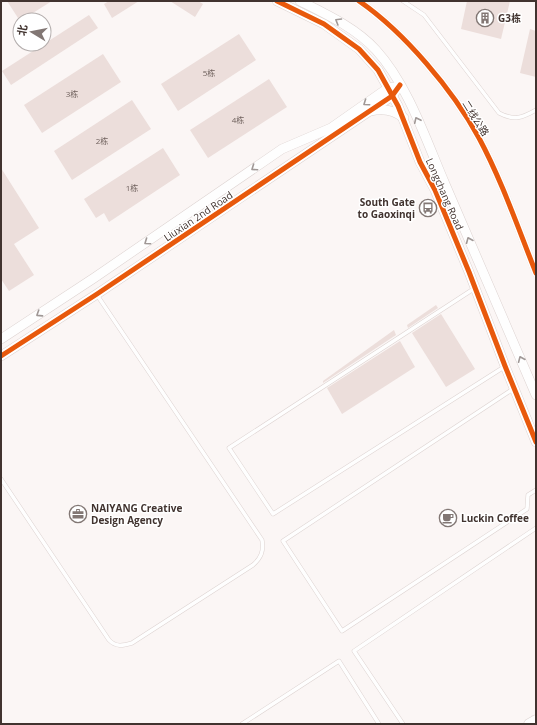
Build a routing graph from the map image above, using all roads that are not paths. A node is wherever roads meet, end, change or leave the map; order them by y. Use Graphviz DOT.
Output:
graph roads {
  1 [pos="277,1"];
  2 [pos="300,1"];
  3 [pos="359,1"];
  4 [pos="403,1"];
  5 [pos="400,85"];
  6 [pos="390,92"];
  7 [pos="536,110"];
  8 [pos="368,112"];
  9 [pos="404,118"];
  10 [pos="288,147"];
  11 [pos="295,161"];
  12 [pos="536,273"];
  13 [pos="476,288"];
  14 [pos="97,294"];
  15 [pos="1,339"];
  16 [pos="1,356"];
  17 [pos="505,366"];
  18 [pos="514,389"];
  19 [pos="536,395"];
  20 [pos="536,442"];
  21 [pos="1,479"];
  22 [pos="536,490"];
  23 [pos="536,528"];
  24 [pos="536,720"];
  25 [pos="242,724"];
  26 [pos="379,724"];
  27 [pos="403,724"];
  28 [pos="529,724"];
  1 -- 6 [label="street, Longchang Road"];
  5 -- 2 [label="street, Longchang Road, one-way"];
  3 -- 12 [label="street, 二线公路"];
  4 -- 7 [label="lane"];
  5 -- 6 [label="street, Liuxian 2nd Road"];
  19 -- 5 [label="street, Longchang Road, one-way"];
  6 -- 8 [label="street, Liuxian 2nd Road"];
  6 -- 9 [label="street, Longchang Road"];
  6 -- 10 [label="street, Liuxian 2nd Road, one-way"];
  8 -- 9 [label="street"];
  8 -- 11 [label="street, Liuxian 2nd Road"];
  9 -- 13 [label="street, Longchang Road"];
  10 -- 11 [label="street"];
  10 -- 15 [label="street, Liuxian 2nd Road, one-way"];
  11 -- 14 [label="street, Liuxian 2nd Road"];
  13 -- 17 [label="street, Longchang Road"];
  13 -- 17 [label="lane"];
  14 -- 16 [label="street, Liuxian 2nd Road"];
  14 -- 21 [label="lane"];
  17 -- 18 [label="street, Longchang Road"];
  18 -- 20 [label="street, Longchang Road"];
  18 -- 22 [label="lane"];
  23 -- 27 [label="lane"];
  24 -- 28 [label="main road"];
  25 -- 26 [label="lane"];
}
